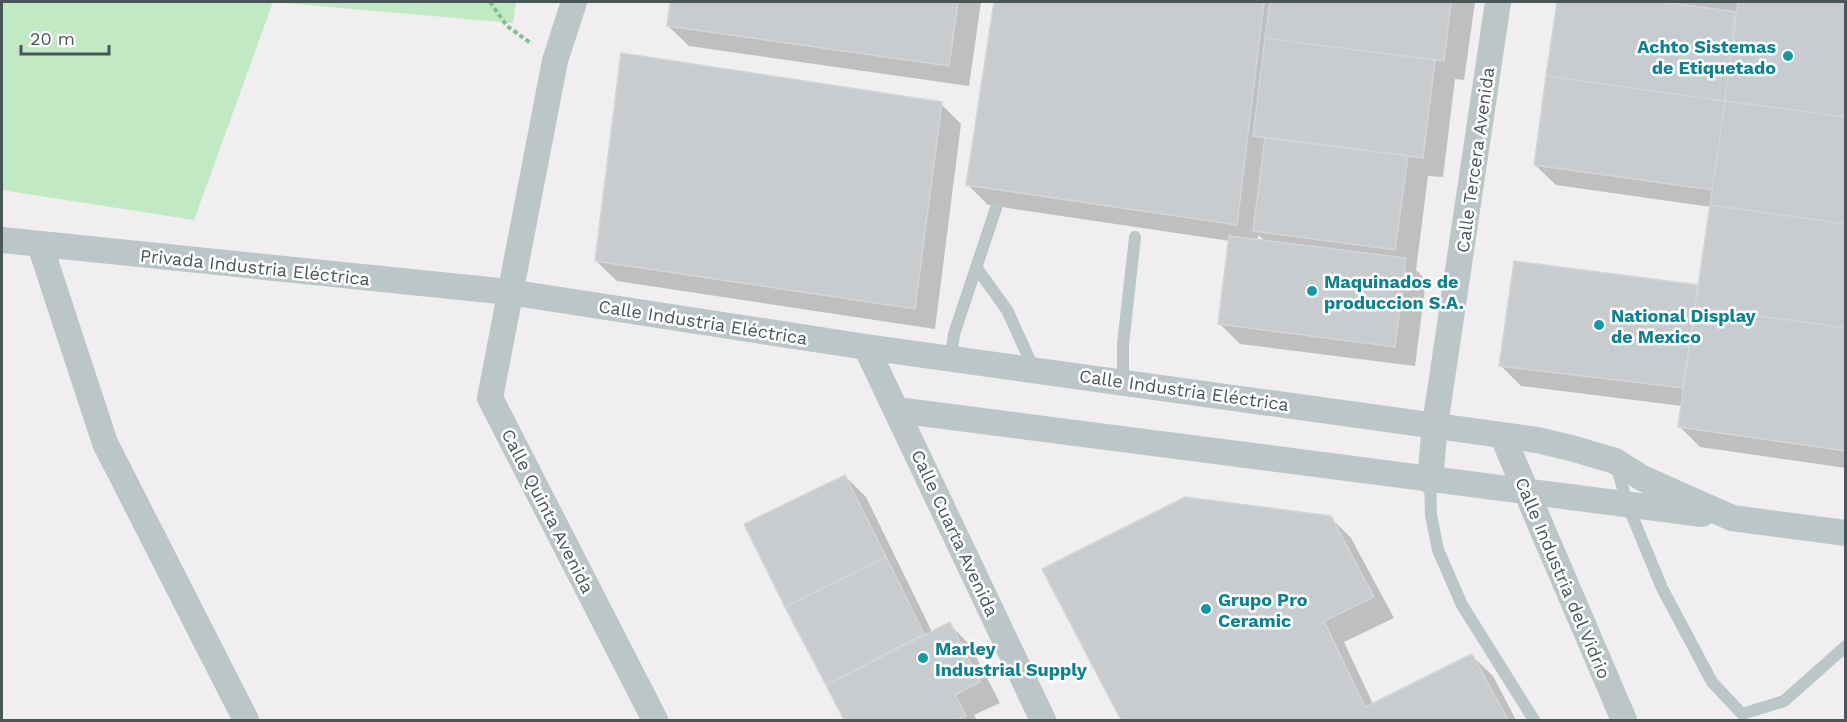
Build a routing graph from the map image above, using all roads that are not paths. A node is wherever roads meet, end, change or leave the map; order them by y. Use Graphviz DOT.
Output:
graph roads {
  1 [pos="574,2"];
  2 [pos="1498,2"];
  3 [pos="996,208"];
  4 [pos="1136,237"];
  5 [pos="2,240"];
  6 [pos="40,245"];
  7 [pos="976,267"];
  8 [pos="509,292"];
  9 [pos="866,347"];
  10 [pos="951,357"];
  11 [pos="1034,369"];
  12 [pos="1123,382"];
  13 [pos="897,410"];
  14 [pos="1436,425"];
  15 [pos="1502,435"];
  16 [pos="1615,461"];
  17 [pos="1430,480"];
  18 [pos="1526,493"];
  19 [pos="1628,506"];
  20 [pos="1732,518"];
  21 [pos="1845,533"];
  22 [pos="1845,646"];
  23 [pos="246,720"];
  24 [pos="655,720"];
  25 [pos="1043,720"];
  26 [pos="1534,720"];
  27 [pos="1624,720"];
  1 -- 8 [label="street, Calle Quinta Avenida"];
  2 -- 14 [label="street, Calle Tercera Avenida"];
  3 -- 7 [label="lane"];
  4 -- 12 [label="lane"];
  5 -- 6 [label="street, Privada Industria Eléctrica"];
  6 -- 8 [label="street, Privada Industria Eléctrica"];
  6 -- 23 [label="street"];
  7 -- 10 [label="lane"];
  7 -- 11 [label="lane"];
  8 -- 9 [label="street, Calle Industria Eléctrica"];
  8 -- 24 [label="street, Calle Quinta Avenida"];
  9 -- 10 [label="street, Calle Industria Eléctrica"];
  9 -- 13 [label="street, Calle Cuarta Avenida"];
  10 -- 11 [label="street, Calle Industria Eléctrica"];
  11 -- 12 [label="street, Calle Industria Eléctrica"];
  12 -- 14 [label="street, Calle Industria Eléctrica"];
  13 -- 17 [label="street"];
  13 -- 25 [label="street, Calle Cuarta Avenida"];
  14 -- 15 [label="street, Calle Industria Eléctrica"];
  14 -- 17 [label="street, Calle Tercera Avenida"];
  15 -- 16 [label="street, Calle Industria Eléctrica"];
  15 -- 18 [label="street, Calle Industria del Vidrio"];
  16 -- 19 [label="lane"];
  16 -- 20 [label="street, Calle Industria Eléctrica"];
  17 -- 18 [label="street"];
  17 -- 26 [label="lane"];
  18 -- 19 [label="street"];
  18 -- 27 [label="street, Calle Industria del Vidrio"];
  19 -- 20 [label="street"];
  19 -- 22 [label="lane"];
  20 -- 21 [label="street, Calle Industria Eléctrica"];
}
